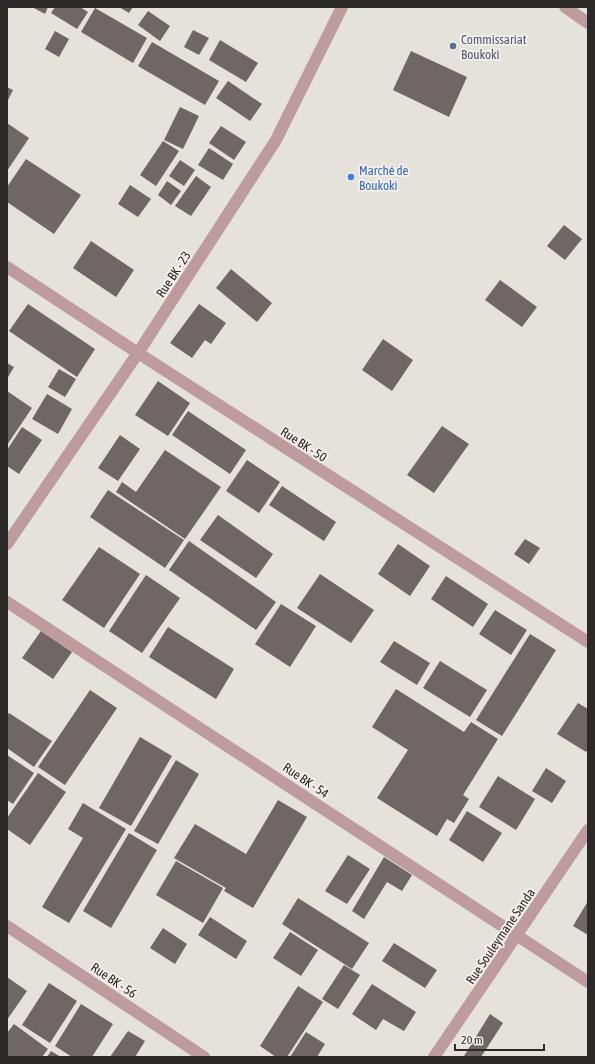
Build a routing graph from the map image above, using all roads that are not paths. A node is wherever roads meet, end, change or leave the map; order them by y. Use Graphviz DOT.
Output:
graph roads {
  1 [pos="342,7"];
  2 [pos="565,7"];
  3 [pos="588,23"];
  4 [pos="7,267"];
  5 [pos="138,353"];
  6 [pos="7,544"];
  7 [pos="7,602"];
  8 [pos="588,642"];
  9 [pos="588,830"];
  10 [pos="7,926"];
  11 [pos="517,937"];
  12 [pos="588,982"];
  13 [pos="204,1057"];
  14 [pos="434,1057"];
  1 -- 5 [label="street, Rue BK - 23"];
  2 -- 3 [label="street"];
  4 -- 5 [label="street, Rue BK - 50"];
  5 -- 6 [label="street, Rue BK - 23"];
  5 -- 8 [label="street, Rue BK - 50"];
  7 -- 11 [label="street, Rue BK - 54"];
  9 -- 11 [label="street, Rue Souleymane Sanda"];
  10 -- 13 [label="street, Rue BK - 56"];
  11 -- 12 [label="street, Rue BK - 54"];
  11 -- 14 [label="street, Rue Souleymane Sanda"];
}
